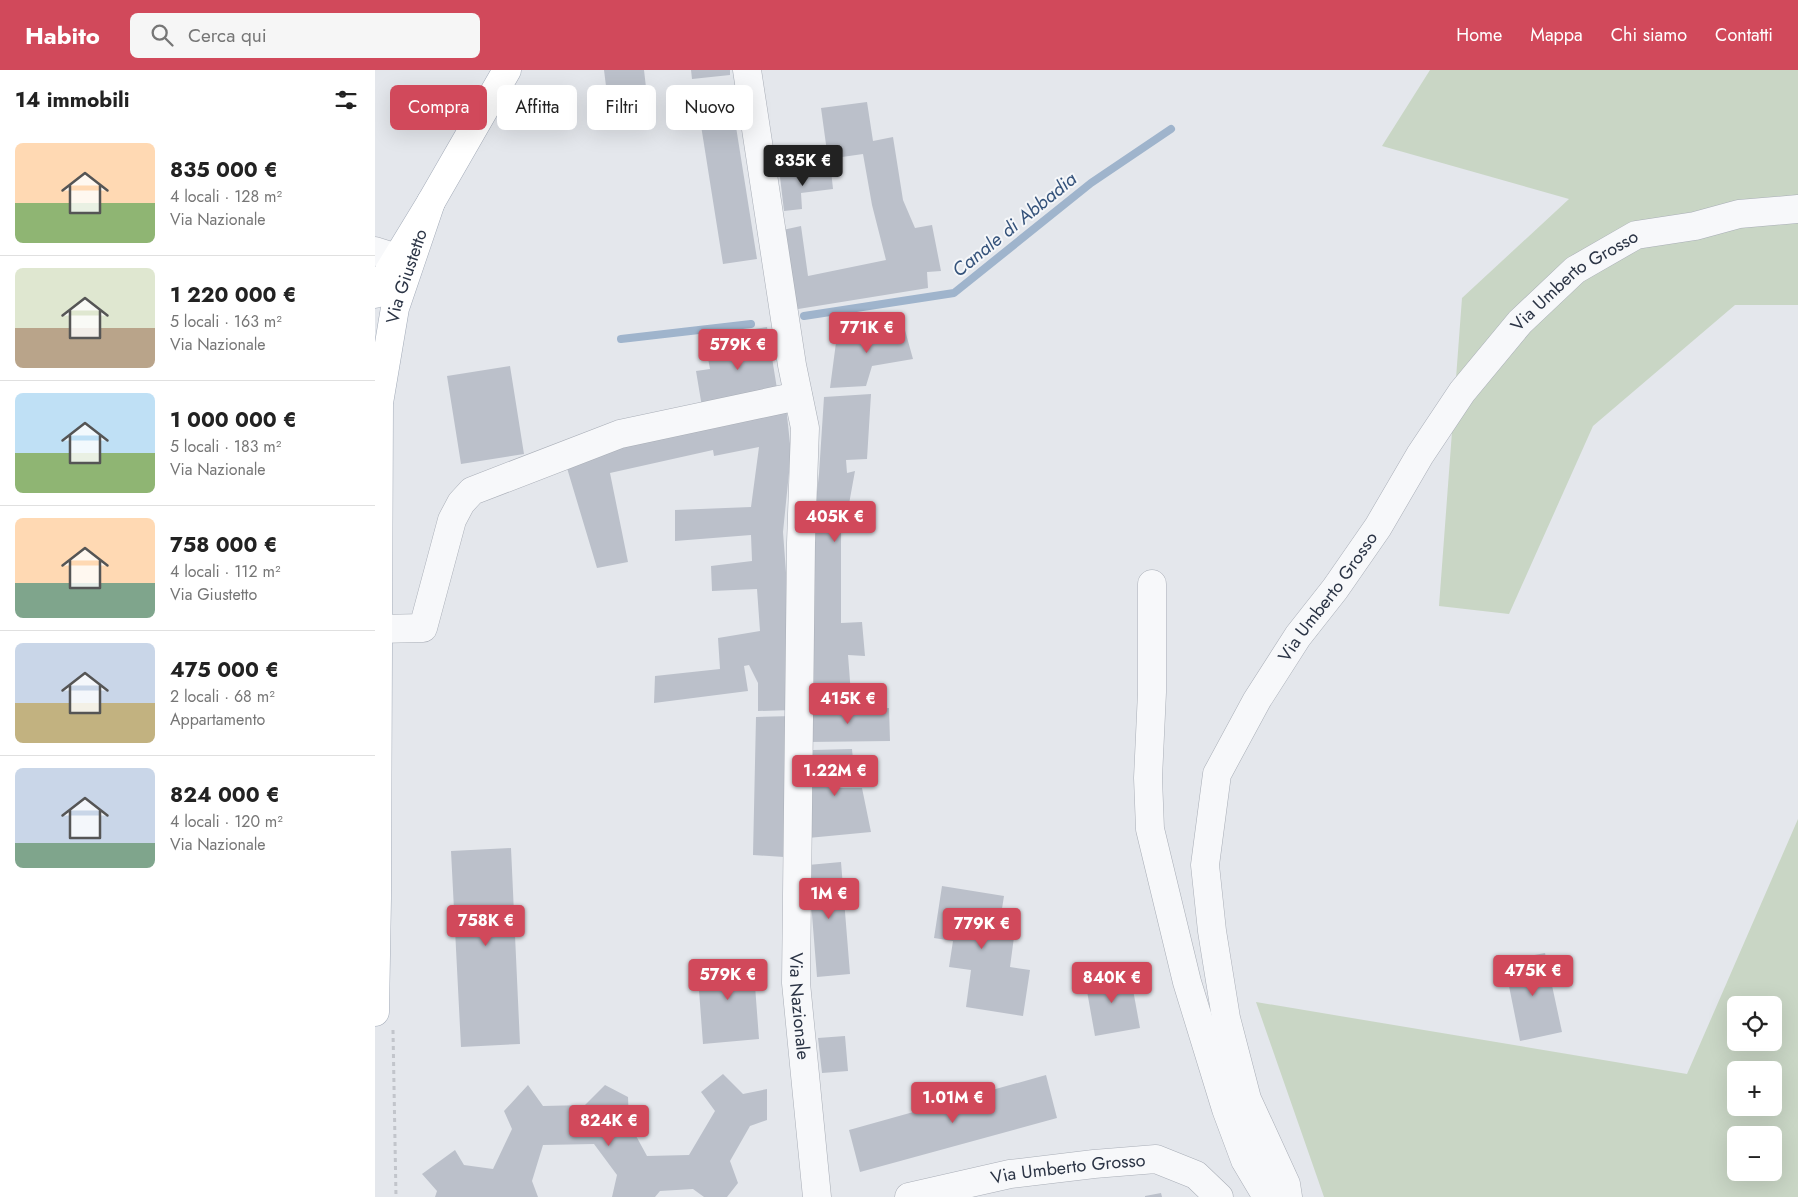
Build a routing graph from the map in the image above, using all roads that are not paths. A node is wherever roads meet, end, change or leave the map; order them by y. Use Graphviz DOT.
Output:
graph roads {
  1 [pos="507,70"];
  2 [pos="747,70"];
  3 [pos="431,202"];
  4 [pos="1798,209"];
  5 [pos="386,254"];
  6 [pos="375,294"];
  7 [pos="798,396"];
  8 [pos="376,398"];
  9 [pos="376,466"];
  10 [pos="1152,584"];
  11 [pos="377,629"];
  12 [pos="375,1012"];
  13 [pos="817,1197"];
  14 [pos="909,1197"];
  15 [pos="1219,1197"];
  16 [pos="1267,1197"];
  17 [pos="1288,1197"];
  1 -- 3 [label="main road, Via Giustetto"];
  2 -- 7 [label="street, Via Nazionale"];
  3 -- 5 [label="main road, Via Giustetto"];
  3 -- 8 [label="main road, Via Giustetto"];
  4 -- 17 [label="street, Via Umberto Grosso"];
  5 -- 6 [label="main road, Via Giustetto"];
  7 -- 11 [label="street"];
  7 -- 13 [label="street, Via Nazionale"];
  8 -- 9 [label="main road, Via Giustetto"];
  9 -- 11 [label="main road, Via Giustetto"];
  10 -- 16 [label="street"];
  11 -- 12 [label="main road, Via Giustetto"];
  14 -- 15 [label="street, Via Umberto Grosso"];
}
